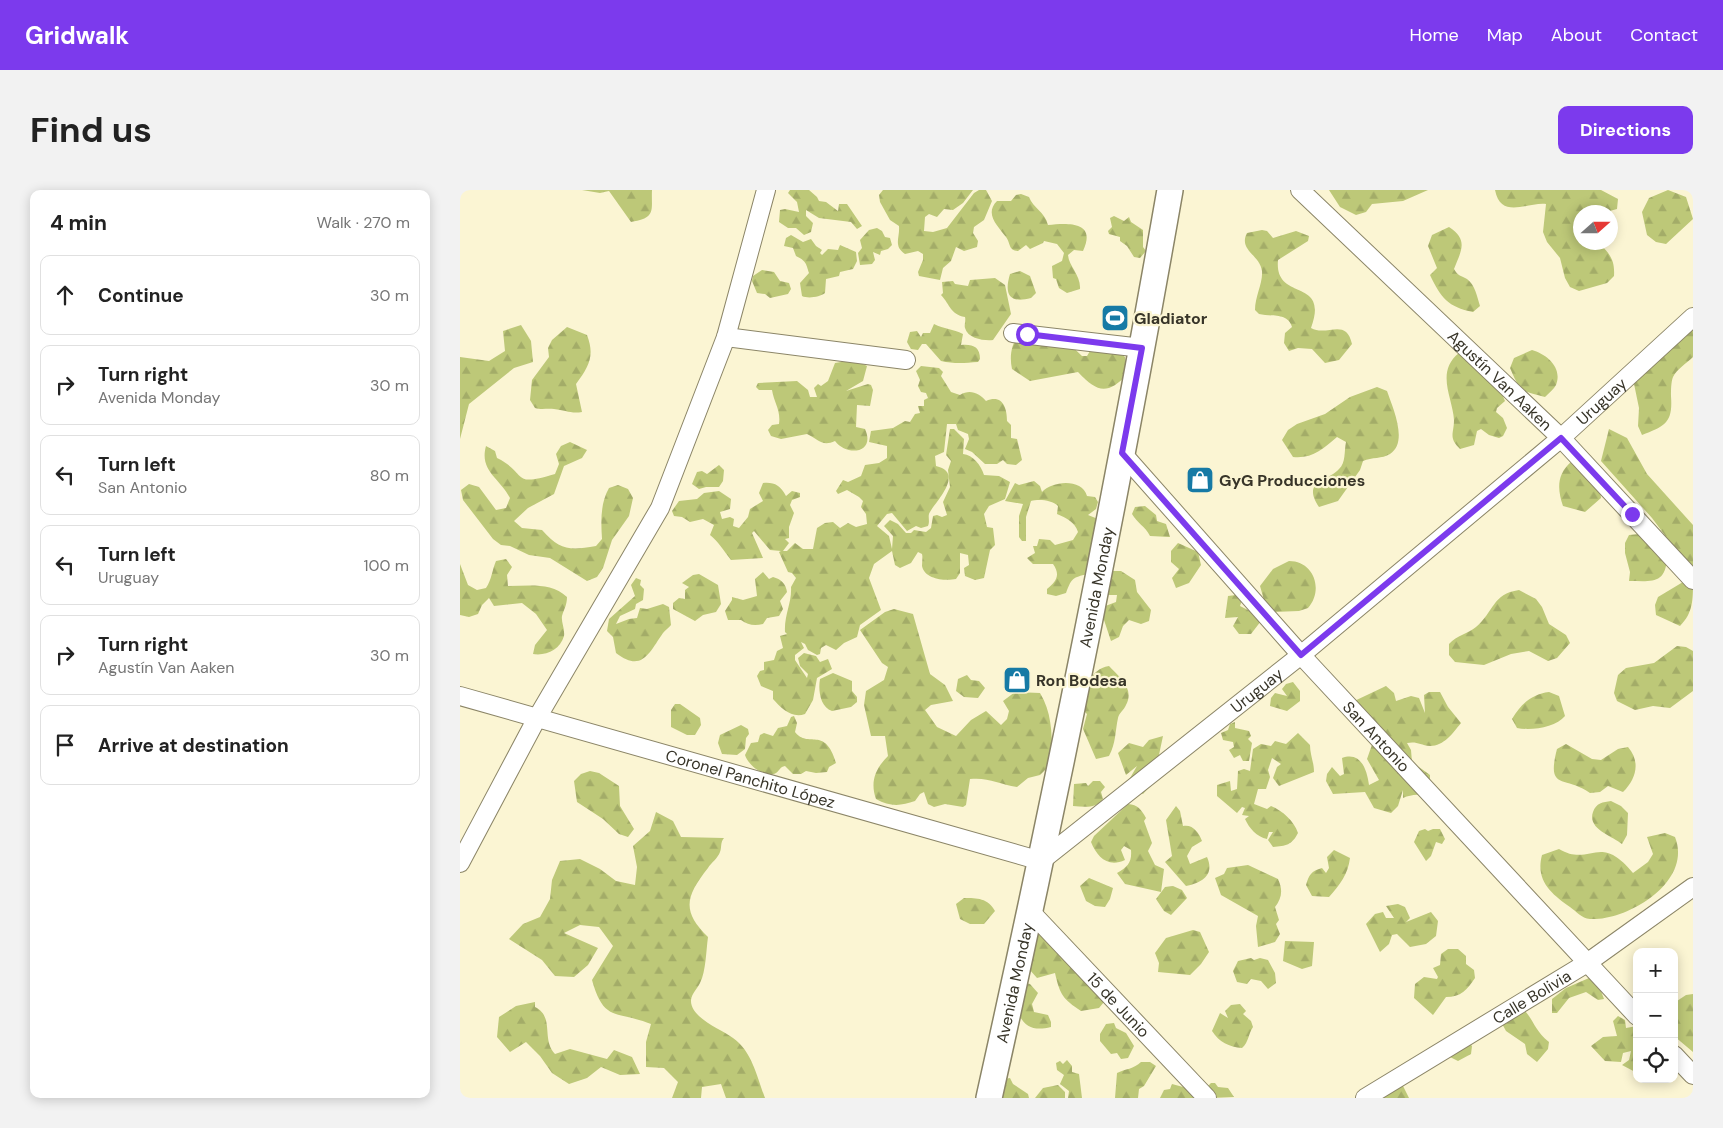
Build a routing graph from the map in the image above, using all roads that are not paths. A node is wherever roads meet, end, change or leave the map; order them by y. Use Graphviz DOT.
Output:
graph roads {
  1 [pos="766,190"];
  2 [pos="1170,190"];
  3 [pos="1300,190"];
  4 [pos="1693,317"];
  5 [pos="1013,333"];
  6 [pos="726,336"];
  7 [pos="1142,348"];
  8 [pos="906,360"];
  9 [pos="1561,438"];
  10 [pos="1122,453"];
  11 [pos="1693,580"];
  12 [pos="1301,655"];
  13 [pos="460,696"];
  14 [pos="537,718"];
  15 [pos="1041,861"];
  16 [pos="460,863"];
  17 [pos="1693,887"];
  18 [pos="1030,911"];
  19 [pos="1587,963"];
  20 [pos="1633,1012"];
  21 [pos="1678,1059"];
  22 [pos="1693,1075"];
  23 [pos="989,1098"];
  24 [pos="1207,1098"];
  25 [pos="1365,1098"];
  1 -- 6 [label="street"];
  2 -- 7 [label="main road, Avenida Monday"];
  3 -- 9 [label="street, Agustín Van Aaken"];
  4 -- 9 [label="street, Uruguay"];
  5 -- 7 [label="street"];
  6 -- 8 [label="street"];
  6 -- 14 [label="street"];
  7 -- 10 [label="main road, Avenida Monday"];
  9 -- 11 [label="street, Agustín Van Aaken"];
  9 -- 12 [label="street, Uruguay"];
  10 -- 12 [label="street, San Antonio"];
  10 -- 15 [label="main road, Avenida Monday"];
  12 -- 15 [label="street, Uruguay"];
  12 -- 19 [label="street, San Antonio"];
  13 -- 14 [label="street, Coronel Panchito López"];
  14 -- 15 [label="street, Coronel Panchito López"];
  14 -- 16 [label="street"];
  15 -- 18 [label="main road, Avenida Monday"];
  17 -- 19 [label="street, Calle Bolivia"];
  18 -- 23 [label="main road, Avenida Monday"];
  18 -- 24 [label="street, 15 de Junio"];
  19 -- 20 [label="street, San Antonio"];
  19 -- 25 [label="street, Calle Bolivia"];
  21 -- 22 [label="street"];
}
